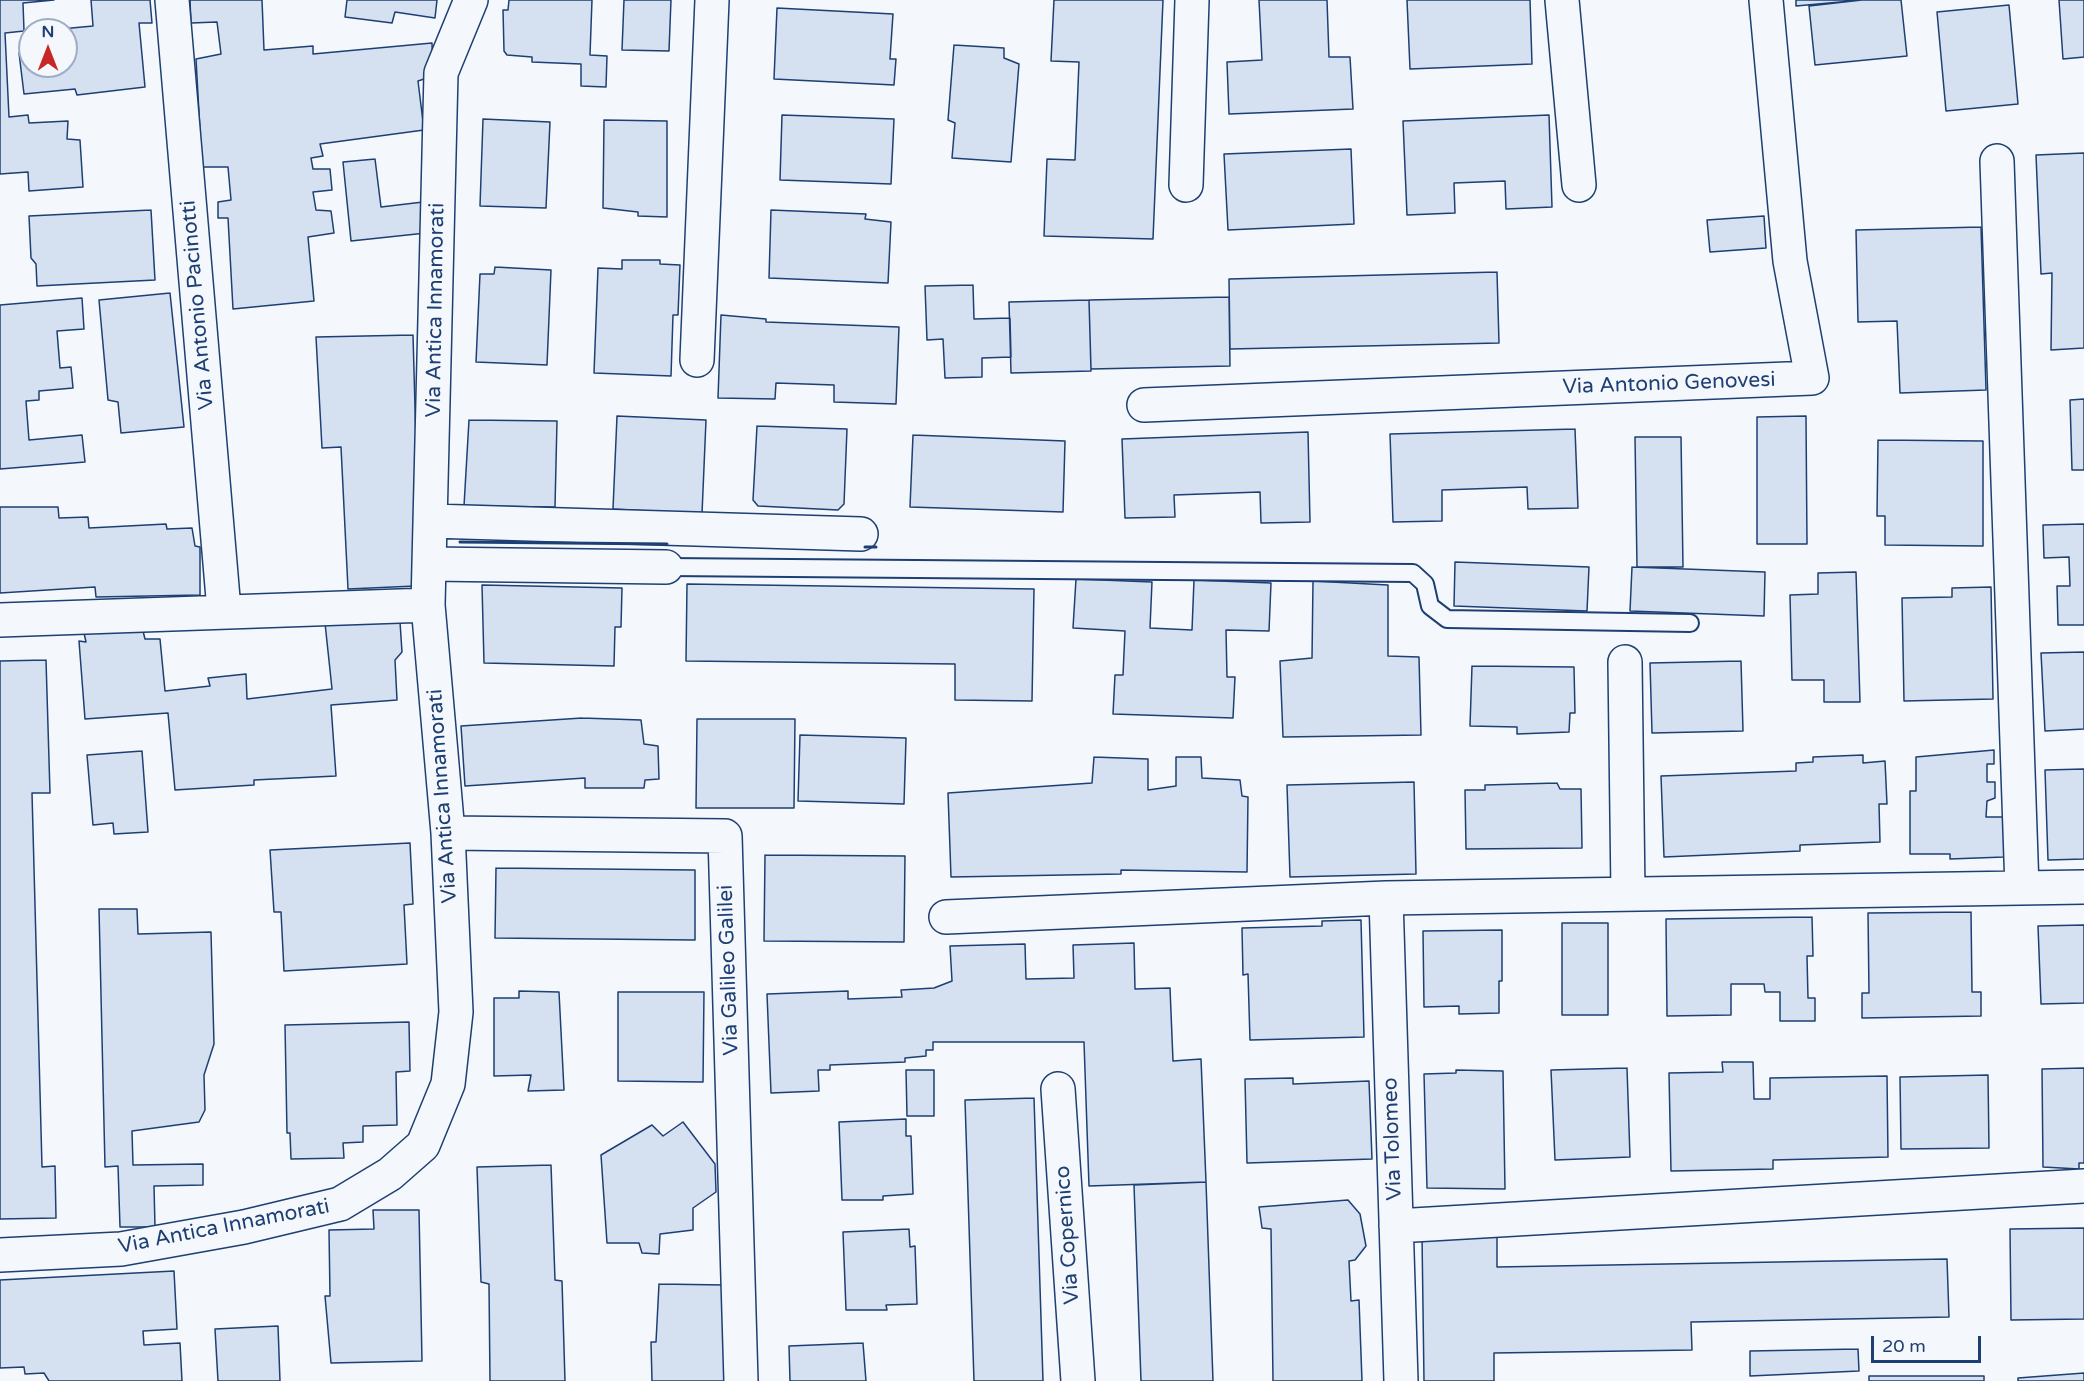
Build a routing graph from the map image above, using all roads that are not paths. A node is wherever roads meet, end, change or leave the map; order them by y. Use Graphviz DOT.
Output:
graph roads {
  1 [pos="172,0"];
  2 [pos="471,0"];
  3 [pos="712,0"];
  4 [pos="1192,0"];
  5 [pos="1562,0"];
  6 [pos="1766,0"];
  7 [pos="1997,161"];
  8 [pos="1186,185"];
  9 [pos="1579,185"];
  10 [pos="697,360"];
  11 [pos="1144,405"];
  12 [pos="431,521"];
  13 [pos="861,534"];
  14 [pos="430,564"];
  15 [pos="666,567"];
  16 [pos="428,604"];
  17 [pos="224,610"];
  18 [pos="0,620"];
  19 [pos="1690,623"];
  20 [pos="1625,662"];
  21 [pos="448,833"];
  22 [pos="2084,887"];
  23 [pos="2022,888"];
  24 [pos="1628,894"];
  25 [pos="1386,898"];
  26 [pos="946,917"];
  27 [pos="1058,1089"];
  28 [pos="2084,1186"];
  29 [pos="1396,1226"];
  30 [pos="0,1256"];
  31 [pos="741,1381"];
  32 [pos="1078,1381"];
  33 [pos="1401,1381"];
  1 -- 17 [label="street, Via Antonio Pacinotti"];
  2 -- 12 [label="street, Via Antica Innamorati"];
  3 -- 10 [label="street"];
  4 -- 8 [label="street"];
  5 -- 9 [label="street"];
  6 -- 11 [label="street, Via Antonio Genovesi"];
  7 -- 23 [label="street"];
  12 -- 13 [label="street"];
  12 -- 14 [label="street, Via Antica Innamorati"];
  14 -- 15 [label="street"];
  14 -- 16 [label="street, Via Antica Innamorati"];
  15 -- 19 [label="lane"];
  16 -- 17 [label="street"];
  16 -- 21 [label="street, Via Antica Innamorati"];
  17 -- 18 [label="street"];
  20 -- 24 [label="street"];
  21 -- 30 [label="street, Via Antica Innamorati"];
  21 -- 31 [label="street, Via Galileo Galilei"];
  22 -- 23 [label="street"];
  23 -- 24 [label="street"];
  24 -- 25 [label="street"];
  25 -- 26 [label="street"];
  25 -- 29 [label="street, Via Tolomeo"];
  27 -- 32 [label="street, Via Copernico"];
  28 -- 29 [label="street"];
  29 -- 33 [label="street, Via Tolomeo"];
}
